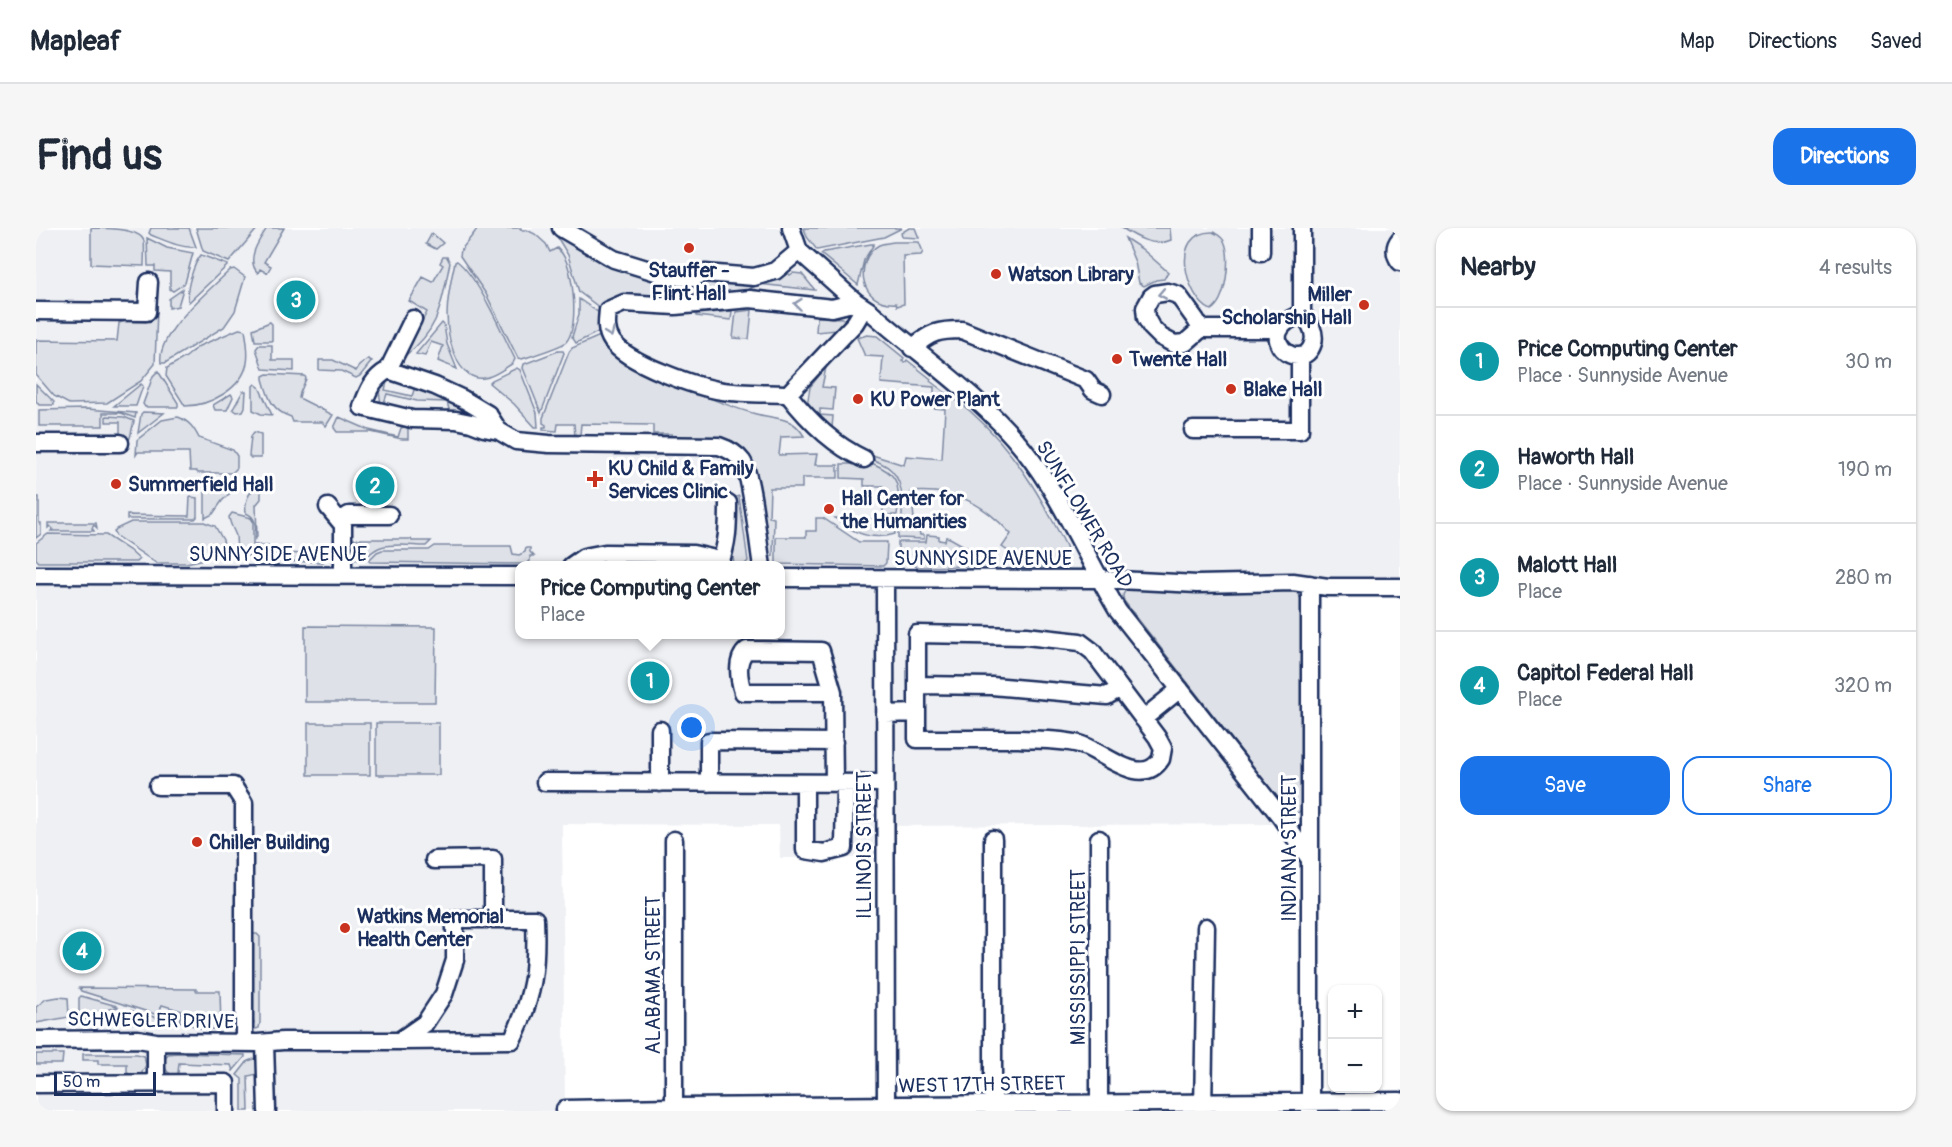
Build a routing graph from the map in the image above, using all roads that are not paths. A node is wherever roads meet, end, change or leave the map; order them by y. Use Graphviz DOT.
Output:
graph roads {
  1 [pos="561,228"];
  2 [pos="791,228"];
  3 [pos="1261,228"];
  4 [pos="1302,228"];
  5 [pos="1400,239"];
  6 [pos="799,251"];
  7 [pos="1261,252"];
  8 [pos="1400,262"];
  9 [pos="149,282"];
  10 [pos="860,305"];
  11 [pos="36,311"];
  12 [pos="1302,314"];
  13 [pos="413,319"];
  14 [pos="1201,329"];
  15 [pos="1278,329"];
  16 [pos="912,348"];
  17 [pos="1300,356"];
  18 [pos="387,370"];
  19 [pos="788,394"];
  20 [pos="1102,394"];
  21 [pos="1193,430"];
  22 [pos="499,431"];
  23 [pos="36,443"];
  24 [pos="120,443"];
  25 [pos="864,459"];
  26 [pos="728,503"];
  27 [pos="328,507"];
  28 [pos="389,515"];
  29 [pos="343,525"];
  30 [pos="578,561"];
  31 [pos="715,561"];
  32 [pos="722,561"];
  33 [pos="761,561"];
  34 [pos="36,575"];
  35 [pos="343,575"];
  36 [pos="515,576"];
  37 [pos="785,578"];
  38 [pos="885,579"];
  39 [pos="1099,579"];
  40 [pos="1310,584"];
  41 [pos="1400,587"];
  42 [pos="917,685"];
  43 [pos="1120,688"];
  44 [pos="1180,689"];
  45 [pos="833,692"];
  46 [pos="917,713"];
  47 [pos="885,714"];
  48 [pos="1143,719"];
  49 [pos="660,730"];
  50 [pos="834,742"];
  51 [pos="545,782"];
  52 [pos="660,783"];
  53 [pos="709,783"];
  54 [pos="805,783"];
  55 [pos="839,783"];
  56 [pos="885,783"];
  57 [pos="158,786"];
  58 [pos="993,839"];
  59 [pos="1099,839"];
  60 [pos="674,840"];
  61 [pos="1309,858"];
  62 [pos="434,860"];
  63 [pos="493,919"];
  64 [pos="1206,927"];
  65 [pos="36,1040"];
  66 [pos="399,1041"];
  67 [pos="156,1042"];
  68 [pos="244,1043"];
  69 [pos="265,1043"];
  70 [pos="156,1083"];
  71 [pos="36,1084"];
  72 [pos="1400,1101"];
  73 [pos="1310,1106"];
  74 [pos="1099,1107"];
  75 [pos="1204,1107"];
  76 [pos="886,1108"];
  77 [pos="993,1108"];
  78 [pos="674,1109"];
  79 [pos="781,1109"];
  80 [pos="565,1110"];
  81 [pos="226,1111"];
  82 [pos="267,1111"];
  1 -- 6 [label="street"];
  2 -- 6 [label="street, SUNFLOWER ROAD"];
  3 -- 7 [label="street"];
  4 -- 12 [label="street"];
  5 -- 8 [label="street"];
  6 -- 10 [label="street, SUNFLOWER ROAD"];
  9 -- 11 [label="street"];
  10 -- 16 [label="street, SUNFLOWER ROAD"];
  10 -- 19 [label="street"];
  10 -- 19 [label="street, one-way"];
  12 -- 15 [label="street"];
  12 -- 17 [label="street"];
  13 -- 18 [label="street"];
  14 -- 15 [label="street"];
  15 -- 17 [label="street"];
  16 -- 20 [label="street"];
  16 -- 39 [label="street, SUNFLOWER ROAD"];
  17 -- 21 [label="street"];
  18 -- 22 [label="street"];
  18 -- 22 [label="street"];
  19 -- 25 [label="street"];
  22 -- 33 [label="street"];
  23 -- 24 [label="street"];
  26 -- 32 [label="street"];
  27 -- 29 [label="street"];
  28 -- 29 [label="street"];
  29 -- 35 [label="street"];
  30 -- 31 [label="street"];
  34 -- 35 [label="street, SUNNYSIDE AVENUE"];
  35 -- 36 [label="street, SUNNYSIDE AVENUE"];
  37 -- 38 [label="street, SUNNYSIDE AVENUE"];
  38 -- 39 [label="street, SUNNYSIDE AVENUE"];
  38 -- 47 [label="street, ILLINOIS STREET"];
  39 -- 40 [label="street, SUNNYSIDE AVENUE"];
  39 -- 44 [label="street, SUNFLOWER ROAD"];
  40 -- 41 [label="street, SUNNYSIDE AVENUE"];
  40 -- 61 [label="street, INDIANA STREET"];
  42 -- 43 [label="street"];
  42 -- 43 [label="street"];
  42 -- 46 [label="street"];
  43 -- 48 [label="street"];
  44 -- 48 [label="street"];
  44 -- 61 [label="street, SUNFLOWER ROAD"];
  45 -- 45 [label="street"];
  45 -- 50 [label="street"];
  46 -- 47 [label="street"];
  46 -- 48 [label="street"];
  47 -- 56 [label="street, ILLINOIS STREET"];
  49 -- 52 [label="street"];
  50 -- 53 [label="street"];
  50 -- 55 [label="street"];
  51 -- 52 [label="street"];
  52 -- 53 [label="street"];
  53 -- 54 [label="street"];
  54 -- 55 [label="street"];
  54 -- 55 [label="street"];
  55 -- 56 [label="street"];
  56 -- 76 [label="street, ILLINOIS STREET"];
  57 -- 68 [label="street"];
  58 -- 77 [label="street"];
  59 -- 74 [label="street, MISSISSIPPI STREET"];
  60 -- 78 [label="street, ALABAMA STREET"];
  61 -- 73 [label="street, INDIANA STREET"];
  62 -- 63 [label="street"];
  63 -- 66 [label="street"];
  63 -- 66 [label="street, SCHWEGLER DRIVE"];
  64 -- 75 [label="street"];
  65 -- 67 [label="street, SCHWEGLER DRIVE"];
  66 -- 69 [label="street, SCHWEGLER DRIVE"];
  67 -- 68 [label="street, SCHWEGLER DRIVE"];
  67 -- 70 [label="street"];
  68 -- 69 [label="street, SCHWEGLER DRIVE"];
  69 -- 82 [label="street"];
  70 -- 71 [label="street"];
  70 -- 81 [label="street"];
  72 -- 73 [label="street, WEST 17TH STREET"];
  73 -- 75 [label="street, WEST 17TH STREET"];
  74 -- 75 [label="street, WEST 17TH STREET"];
  74 -- 77 [label="street, WEST 17TH STREET"];
  76 -- 77 [label="street, WEST 17TH STREET"];
  76 -- 79 [label="street, WEST 17TH STREET"];
  78 -- 79 [label="street, WEST 17TH STREET"];
  78 -- 80 [label="street, WEST 17TH STREET"];
}
